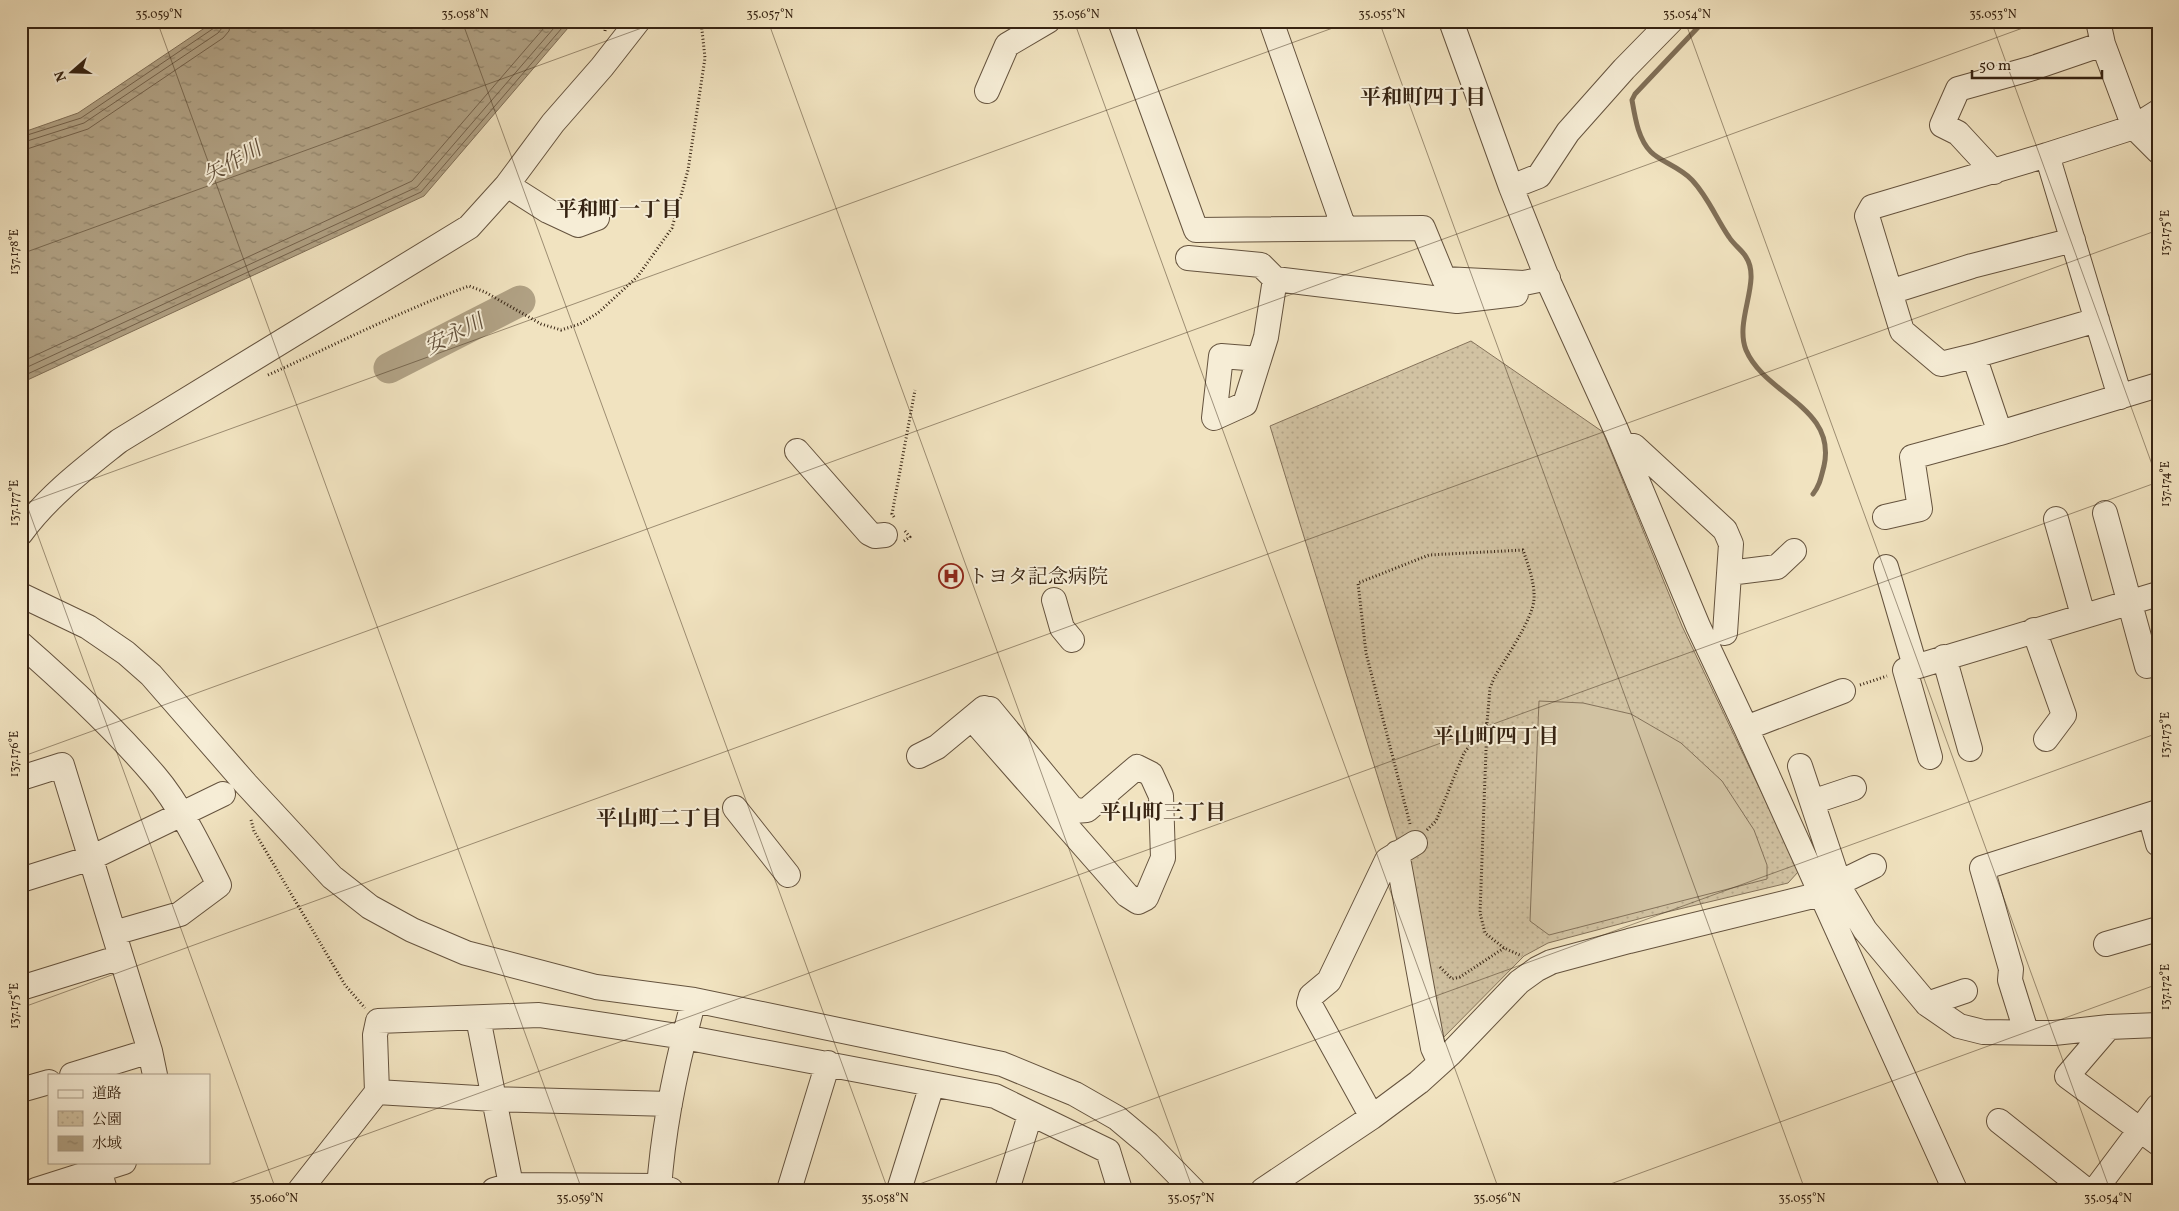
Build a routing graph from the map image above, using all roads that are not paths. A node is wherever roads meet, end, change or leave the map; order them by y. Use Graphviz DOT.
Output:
graph roads {
  1 [pos="638,21"];
  2 [pos="1048,21"];
  3 [pos="1120,21"];
  4 [pos="1271,21"];
  5 [pos="1450,21"];
  6 [pos="1671,21"];
  7 [pos="2100,33"];
  8 [pos="987,91"];
  9 [pos="2158,112"];
  10 [pos="2134,126"];
  11 [pos="2158,151"];
  12 [pos="2047,155"];
  13 [pos="1994,172"];
  14 [pos="507,185"];
  15 [pos="1511,187"];
  16 [pos="597,218"];
  17 [pos="1344,228"];
  18 [pos="2073,240"];
  19 [pos="1188,258"];
  20 [pos="1276,279"];
  21 [pos="1549,282"];
  22 [pos="1890,292"];
  23 [pos="2097,320"];
  24 [pos="1974,356"];
  25 [pos="1259,359"];
  26 [pos="2158,385"];
  27 [pos="2120,397"];
  28 [pos="2000,433"];
  29 [pos="1622,444"];
  30 [pos="797,451"];
  31 [pos="2104,514"];
  32 [pos="1885,517"];
  33 [pos="2056,519"];
  34 [pos="897,532"];
  35 [pos="21,533"];
  36 [pos="1794,551"];
  37 [pos="1886,567"];
  38 [pos="1729,573"];
  39 [pos="2158,594"];
  40 [pos="21,595"];
  41 [pos="1054,600"];
  42 [pos="2130,602"];
  43 [pos="2083,615"];
  44 [pos="2034,630"];
  45 [pos="1725,633"];
  46 [pos="1072,640"];
  47 [pos="21,644"];
  48 [pos="1944,657"];
  49 [pos="2147,666"];
  50 [pos="1910,668"];
  51 [pos="1843,691"];
  52 [pos="988,709"];
  53 [pos="1746,728"];
  54 [pos="2046,739"];
  55 [pos="1970,749"];
  56 [pos="919,756"];
  57 [pos="1930,757"];
  58 [pos="1800,766"];
  59 [pos="21,778"];
  60 [pos="1854,788"];
  61 [pos="223,794"];
  62 [pos="1812,802"];
  63 [pos="735,808"];
  64 [pos="181,814"];
  65 [pos="2154,814"];
  66 [pos="1825,841"];
  67 [pos="2158,844"];
  68 [pos="1800,848"];
  69 [pos="91,858"];
  70 [pos="1874,866"];
  71 [pos="788,875"];
  72 [pos="21,880"];
  73 [pos="1834,889"];
  74 [pos="2158,929"];
  75 [pos="114,933"];
  76 [pos="2106,944"];
  77 [pos="121,957"];
  78 [pos="21,988"];
  79 [pos="1965,991"];
  80 [pos="694,1000"];
  81 [pos="1927,1004"];
  82 [pos="478,1018"];
  83 [pos="2158,1025"];
  84 [pos="2109,1027"];
  85 [pos="2026,1031"];
  86 [pos="684,1037"];
  87 [pos="150,1051"];
  88 [pos="828,1063"];
  89 [pos="1440,1064"];
  90 [pos="75,1074"];
  91 [pos="155,1074"];
  92 [pos="48,1082"];
  93 [pos="932,1085"];
  94 [pos="21,1090"];
  95 [pos="377,1092"];
  96 [pos="494,1099"];
  97 [pos="670,1104"];
  98 [pos="2158,1106"];
  99 [pos="1030,1115"];
  100 [pos="1372,1117"];
  101 [pos="1999,1121"];
  102 [pos="2149,1137"];
  103 [pos="122,1164"];
  104 [pos="102,1180"];
  105 [pos="506,1188"];
  106 [pos="663,1188"];
  107 [pos="36,1190"];
  108 [pos="300,1190"];
  109 [pos="789,1190"];
  110 [pos="898,1190"];
  111 [pos="1007,1190"];
  112 [pos="1120,1190"];
  113 [pos="1193,1190"];
  114 [pos="1263,1190"];
  115 [pos="1954,1190"];
  116 [pos="2086,1190"];
  117 [pos="2095,1190"];
  1 -- 14 [label="street"];
  2 -- 8 [label="street"];
  3 -- 17 [label="street"];
  4 -- 17 [label="street"];
  5 -- 15 [label="street"];
  6 -- 15 [label="street"];
  7 -- 10 [label="street"];
  7 -- 13 [label="street"];
  9 -- 10 [label="street"];
  10 -- 11 [label="street"];
  10 -- 12 [label="street"];
  12 -- 13 [label="street"];
  12 -- 18 [label="street"];
  13 -- 22 [label="street"];
  14 -- 16 [label="street"];
  14 -- 35 [label="street"];
  15 -- 21 [label="street"];
  17 -- 21 [label="street"];
  18 -- 22 [label="street"];
  18 -- 23 [label="street"];
  19 -- 20 [label="street"];
  20 -- 21 [label="street"];
  20 -- 25 [label="street"];
  21 -- 29 [label="street"];
  22 -- 24 [label="street"];
  23 -- 24 [label="street"];
  23 -- 27 [label="street"];
  24 -- 28 [label="street"];
  26 -- 27 [label="street"];
  27 -- 28 [label="street"];
  28 -- 32 [label="street"];
  29 -- 38 [label="street"];
  29 -- 53 [label="street"];
  30 -- 34 [label="street"];
  31 -- 42 [label="street"];
  33 -- 43 [label="street"];
  36 -- 38 [label="street"];
  37 -- 50 [label="street"];
  38 -- 45 [label="street"];
  39 -- 42 [label="street"];
  40 -- 80 [label="street"];
  41 -- 46 [label="street"];
  42 -- 43 [label="street"];
  42 -- 49 [label="street"];
  43 -- 44 [label="street"];
  44 -- 48 [label="street"];
  44 -- 54 [label="street"];
  47 -- 64 [label="street"];
  48 -- 50 [label="street"];
  48 -- 55 [label="street"];
  50 -- 57 [label="street"];
  51 -- 53 [label="street"];
  52 -- 52 [label="street"];
  52 -- 56 [label="street"];
  53 -- 68 [label="street"];
  58 -- 62 [label="street"];
  59 -- 69 [label="street"];
  60 -- 62 [label="street"];
  61 -- 64 [label="street"];
  62 -- 66 [label="street"];
  63 -- 71 [label="street"];
  64 -- 69 [label="street"];
  64 -- 75 [label="street"];
  65 -- 67 [label="street"];
  65 -- 85 [label="street"];
  66 -- 68 [label="street"];
  66 -- 73 [label="street"];
  68 -- 73 [label="street"];
  69 -- 72 [label="street"];
  69 -- 75 [label="street"];
  70 -- 73 [label="street"];
  73 -- 81 [label="street"];
  73 -- 89 [label="street"];
  73 -- 115 [label="street"];
  74 -- 76 [label="street"];
  75 -- 77 [label="street"];
  77 -- 78 [label="street"];
  77 -- 87 [label="street"];
  79 -- 81 [label="street"];
  80 -- 86 [label="street"];
  80 -- 113 [label="street"];
  81 -- 85 [label="street"];
  82 -- 86 [label="street"];
  82 -- 95 [label="street"];
  82 -- 96 [label="street"];
  83 -- 84 [label="street"];
  84 -- 85 [label="street"];
  84 -- 102 [label="street"];
  86 -- 88 [label="street"];
  86 -- 97 [label="street"];
  87 -- 90 [label="street"];
  87 -- 91 [label="street"];
  88 -- 93 [label="street"];
  88 -- 109 [label="street"];
  89 -- 100 [label="street"];
  89 -- 100 [label="street"];
  92 -- 94 [label="street"];
  93 -- 99 [label="street"];
  93 -- 110 [label="street"];
  95 -- 96 [label="street"];
  95 -- 108 [label="street"];
  96 -- 97 [label="street"];
  96 -- 105 [label="street"];
  97 -- 106 [label="street"];
  98 -- 102 [label="street"];
  99 -- 111 [label="street"];
  99 -- 112 [label="street"];
  100 -- 114 [label="street"];
  101 -- 116 [label="street"];
  102 -- 117 [label="street"];
  103 -- 104 [label="street"];
  104 -- 107 [label="street"];
  105 -- 106 [label="street"];
}
